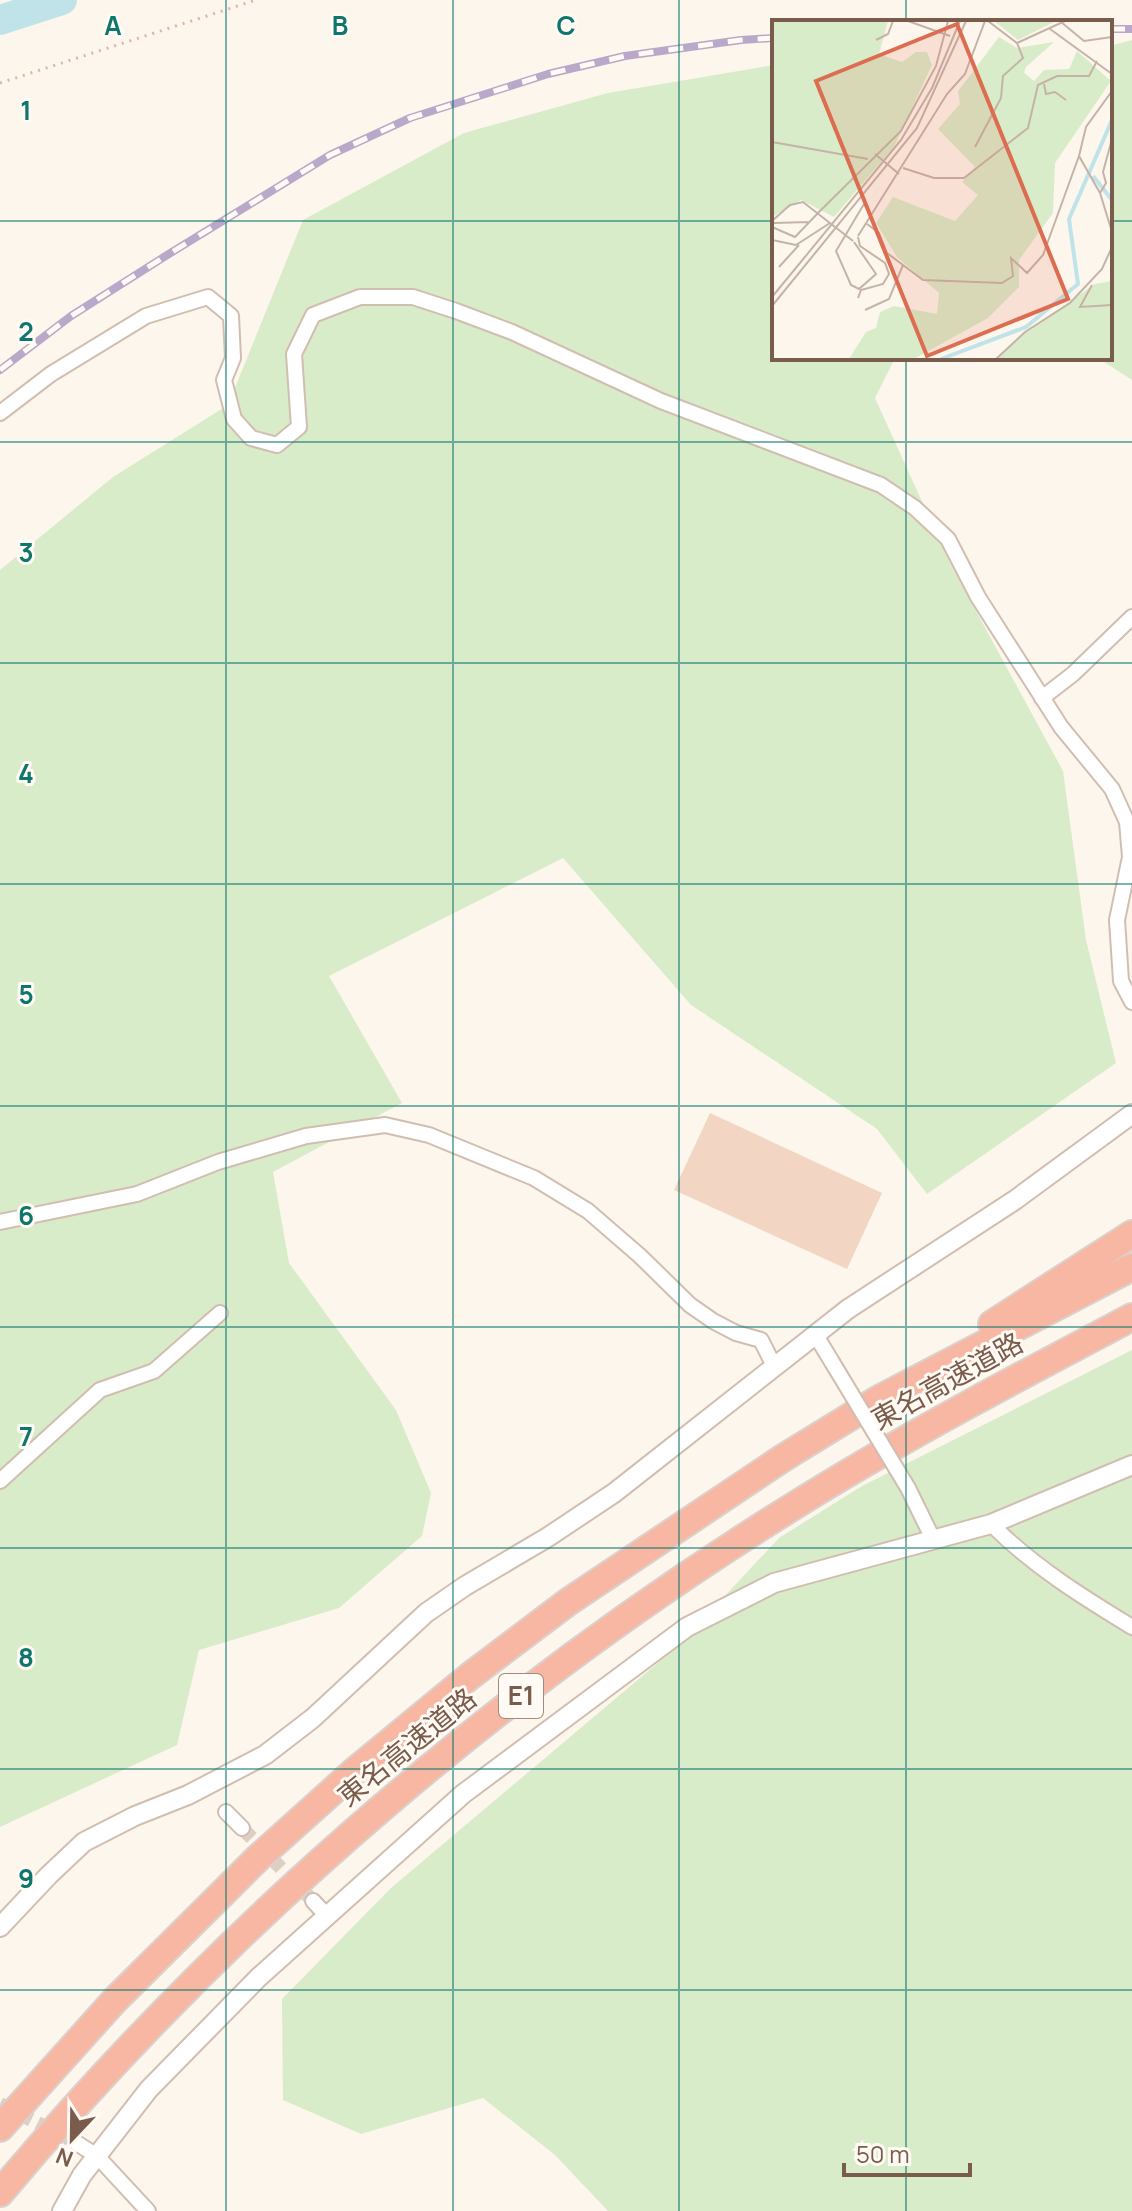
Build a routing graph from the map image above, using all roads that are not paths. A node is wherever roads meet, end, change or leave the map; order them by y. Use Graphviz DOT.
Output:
graph roads {
  1 [pos="0,413"];
  2 [pos="1132,617"];
  3 [pos="1042,698"];
  4 [pos="1132,1002"];
  5 [pos="1132,1114"];
  6 [pos="0,1222"];
  7 [pos="1132,1234"];
  8 [pos="1132,1267"];
  9 [pos="220,1313"];
  10 [pos="1132,1317"];
  11 [pos="815,1334"];
  12 [pos="774,1366"];
  13 [pos="879,1399"];
  14 [pos="1132,1465"];
  15 [pos="0,1481"];
  16 [pos="991,1524"];
  17 [pos="933,1539"];
  18 [pos="1132,1627"];
  19 [pos="226,1812"];
  20 [pos="242,1828"];
  21 [pos="313,1901"];
  22 [pos="327,1916"];
  23 [pos="0,1927"];
  24 [pos="0,2128"];
  25 [pos="75,2142"];
  26 [pos="97,2156"];
  27 [pos="0,2193"];
  28 [pos="62,2211"];
  29 [pos="148,2211"];
  1 -- 3 [label="street"];
  2 -- 3 [label="street"];
  3 -- 4 [label="street"];
  5 -- 11 [label="street"];
  6 -- 12 [label="street"];
  7 -- 13 [label="highway"];
  8 -- 13 [label="highway, 東名高速道路 / E1"];
  9 -- 15 [label="street"];
  10 -- 27 [label="highway, 東名高速道路 / E1"];
  11 -- 12 [label="street"];
  11 -- 17 [label="street, bridge"];
  12 -- 23 [label="street"];
  13 -- 24 [label="highway, 東名高速道路 / E1"];
  14 -- 16 [label="street"];
  16 -- 17 [label="street"];
  16 -- 18 [label="street"];
  17 -- 22 [label="street"];
  19 -- 20 [label="street"];
  21 -- 22 [label="street"];
  22 -- 26 [label="street"];
  25 -- 26 [label="street"];
  26 -- 28 [label="street"];
  26 -- 29 [label="street"];
}
